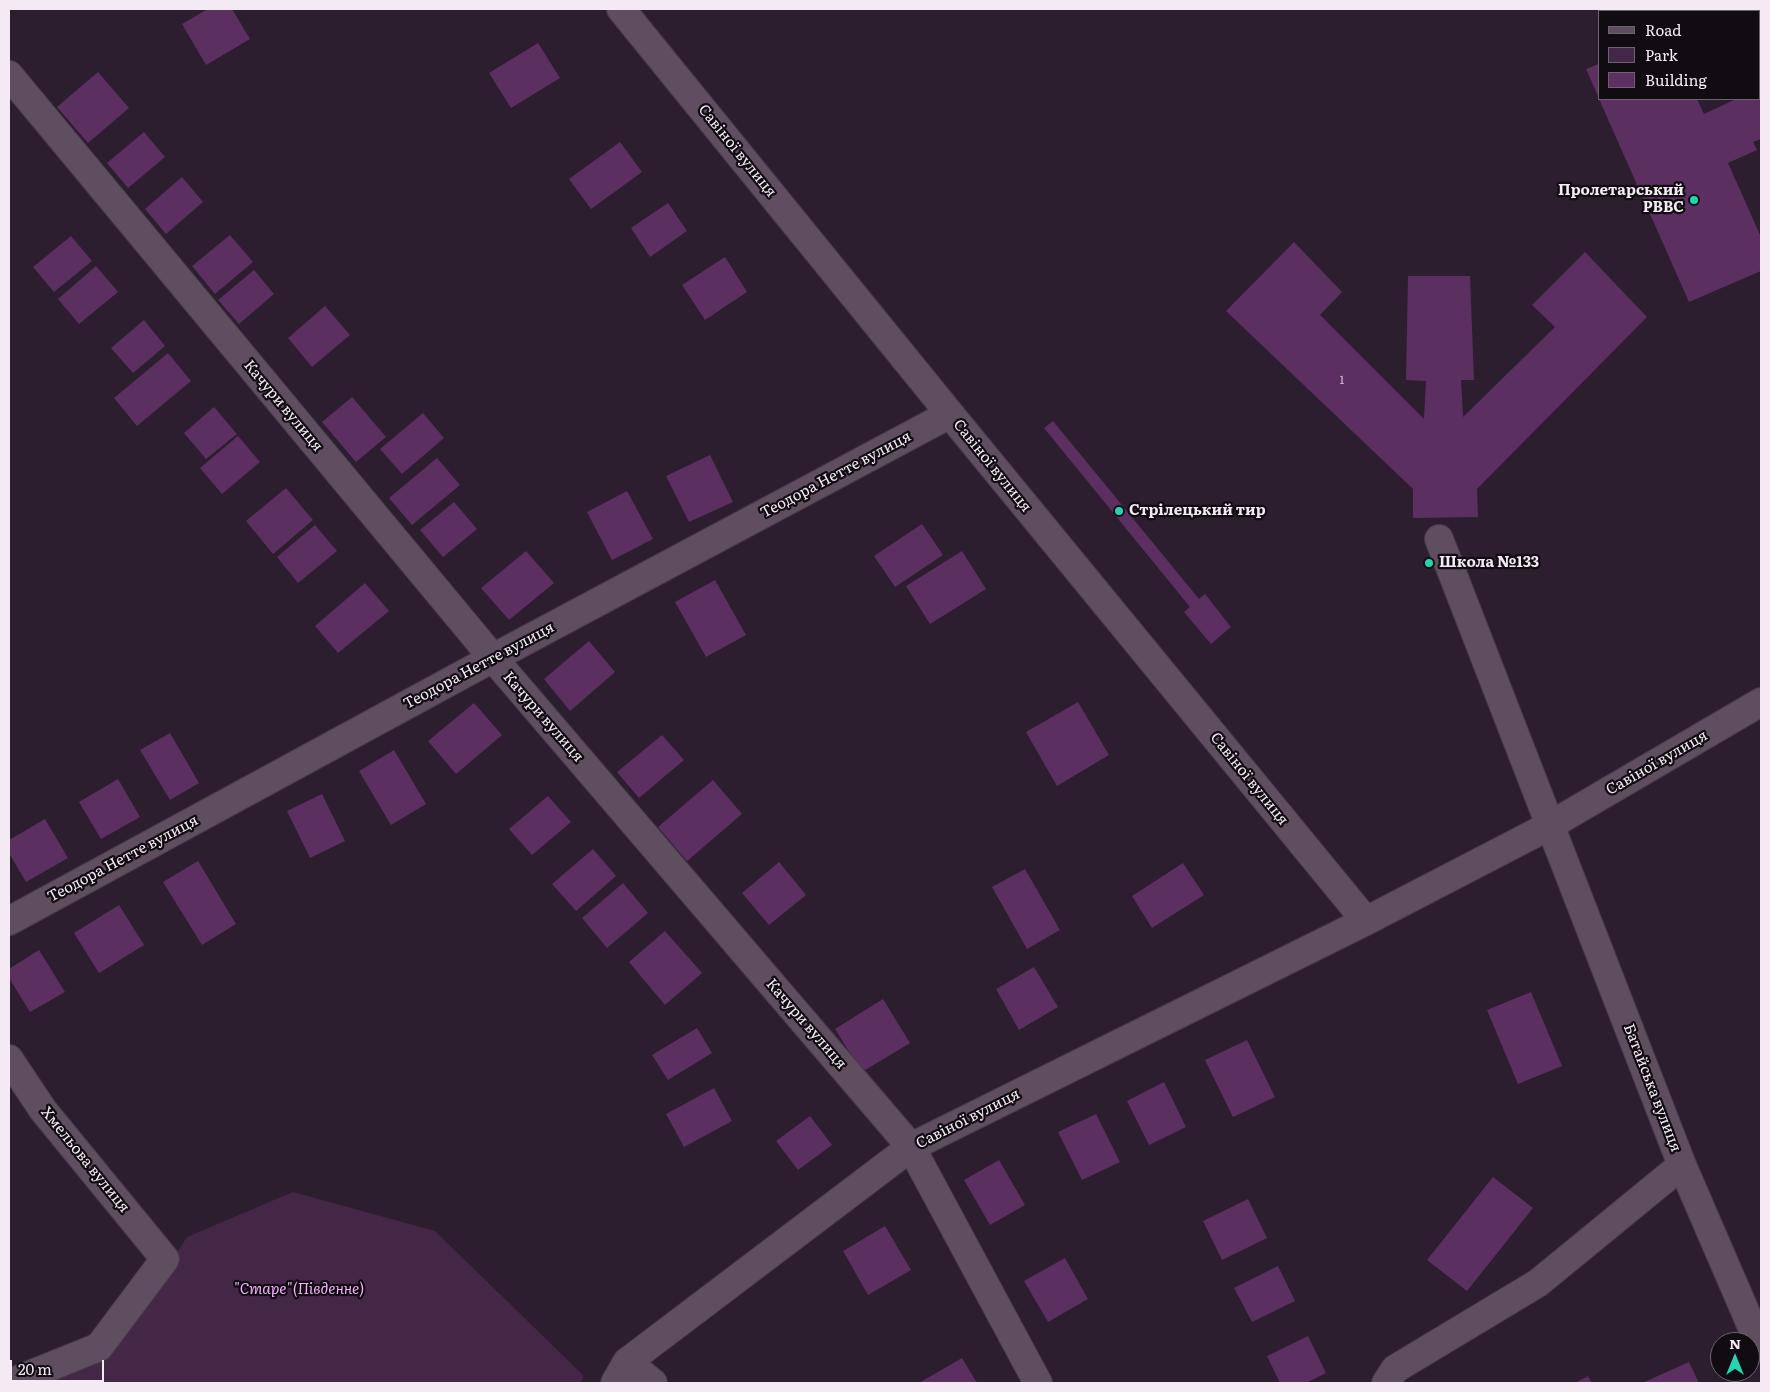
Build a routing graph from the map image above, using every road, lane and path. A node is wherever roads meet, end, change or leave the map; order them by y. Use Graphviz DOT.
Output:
graph roads {
  1 [pos="621,9"];
  2 [pos="9,75"];
  3 [pos="950,414"];
  4 [pos="1438,538"];
  5 [pos="493,658"];
  6 [pos="1761,702"];
  7 [pos="1549,826"];
  8 [pos="9,921"];
  9 [pos="1366,921"];
  10 [pos="9,1059"];
  11 [pos="911,1147"];
  12 [pos="1682,1165"];
  13 [pos="1761,1348"];
  14 [pos="621,1373"];
  15 [pos="10,1383"];
  16 [pos="653,1383"];
  17 [pos="1038,1383"];
  18 [pos="1386,1383"];
  1 -- 3 [label="street, Савіної вулиця"];
  2 -- 5 [label="street, Качури вулиця"];
  3 -- 5 [label="street, Теодора Нетте вулиця"];
  3 -- 9 [label="street, Савіної вулиця"];
  4 -- 7 [label="street, Батайська вулиця"];
  5 -- 8 [label="street, Теодора Нетте вулиця"];
  5 -- 11 [label="street, Качури вулиця"];
  6 -- 7 [label="street, Савіної вулиця"];
  7 -- 9 [label="street, Савіної вулиця"];
  7 -- 12 [label="street, Батайська вулиця"];
  9 -- 11 [label="street, Савіної вулиця"];
  10 -- 15 [label="street, Хмельова вулиця"];
  11 -- 14 [label="street, Савіної вулиця"];
  11 -- 17 [label="street, Качури вулиця"];
  12 -- 13 [label="street, Батайська вулиця"];
  12 -- 18 [label="street"];
  14 -- 16 [label="street"];
}
